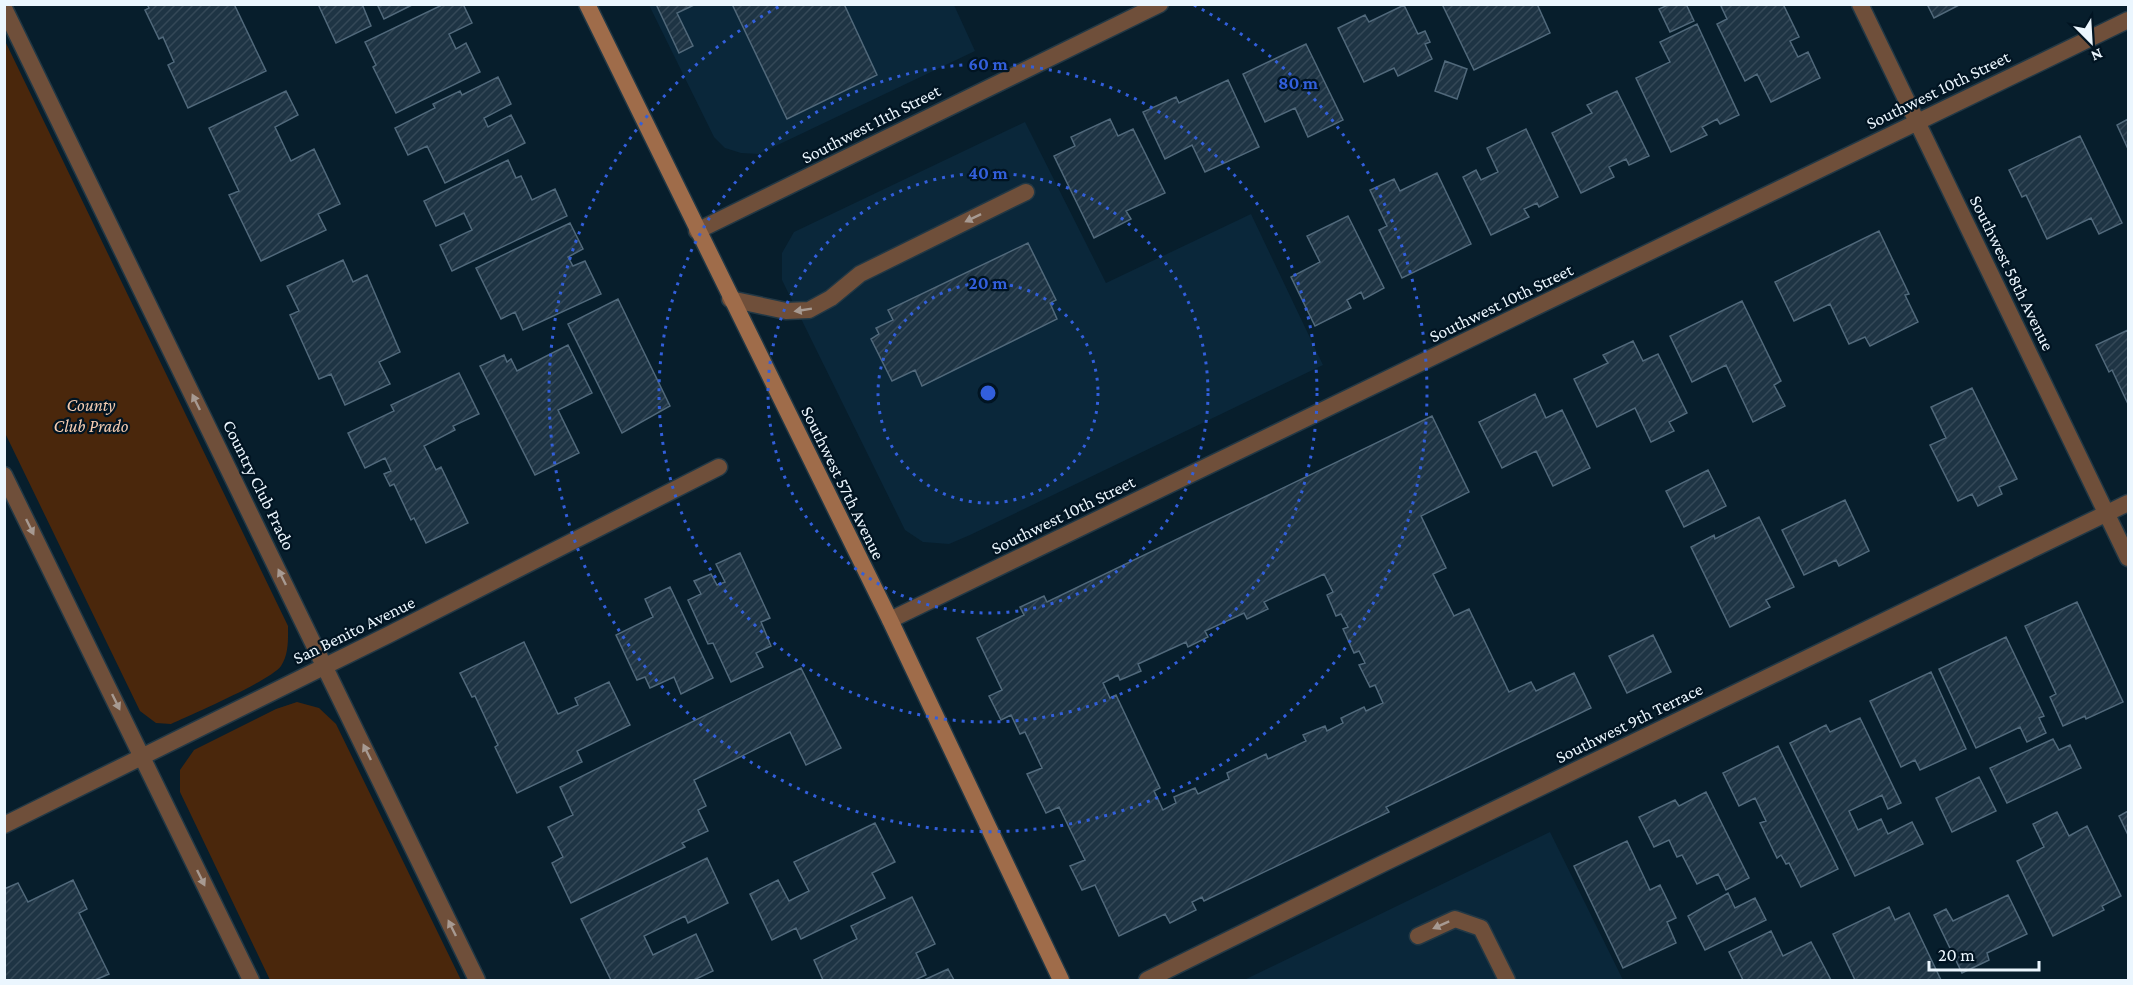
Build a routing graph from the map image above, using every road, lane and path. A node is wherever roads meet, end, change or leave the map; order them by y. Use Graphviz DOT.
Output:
graph roads {
  1 [pos="587,4"];
  2 [pos="1160,4"];
  3 [pos="1860,4"];
  4 [pos="4,8"];
  5 [pos="2128,20"];
  6 [pos="1917,122"];
  7 [pos="1026,192"];
  8 [pos="697,231"];
  9 [pos="730,299"];
  10 [pos="719,467"];
  11 [pos="4,475"];
  12 [pos="2128,503"];
  13 [pos="2107,514"];
  14 [pos="2128,558"];
  15 [pos="890,620"];
  16 [pos="326,666"];
  17 [pos="142,757"];
  18 [pos="4,825"];
  19 [pos="1418,936"];
  20 [pos="252,981"];
  21 [pos="477,981"];
  22 [pos="1061,981"];
  23 [pos="1147,981"];
  24 [pos="1507,981"];
  1 -- 8 [label="main road, Southwest 57th Avenue"];
  2 -- 8 [label="street, Southwest 11th Street"];
  3 -- 6 [label="street, Southwest 58th Avenue"];
  16 -- 4 [label="street, Country Club Prado, one-way"];
  5 -- 6 [label="street, Southwest 10th Street"];
  6 -- 13 [label="street, Southwest 58th Avenue"];
  6 -- 15 [label="street, Southwest 10th Street"];
  7 -- 9 [label="street, one-way"];
  8 -- 9 [label="main road, Southwest 57th Avenue"];
  9 -- 15 [label="main road, Southwest 57th Avenue"];
  10 -- 16 [label="street, San Benito Avenue"];
  11 -- 17 [label="street, one-way"];
  12 -- 13 [label="street, Southwest 9th Terrace"];
  13 -- 14 [label="street, Southwest 58th Avenue"];
  13 -- 23 [label="street, Southwest 9th Terrace"];
  15 -- 22 [label="main road, Southwest 57th Avenue"];
  16 -- 17 [label="street, San Benito Avenue"];
  21 -- 16 [label="street, Country Club Prado, one-way"];
  17 -- 18 [label="street, San Benito Avenue"];
  17 -- 20 [label="street, one-way"];
  24 -- 19 [label="street, one-way"];
}
